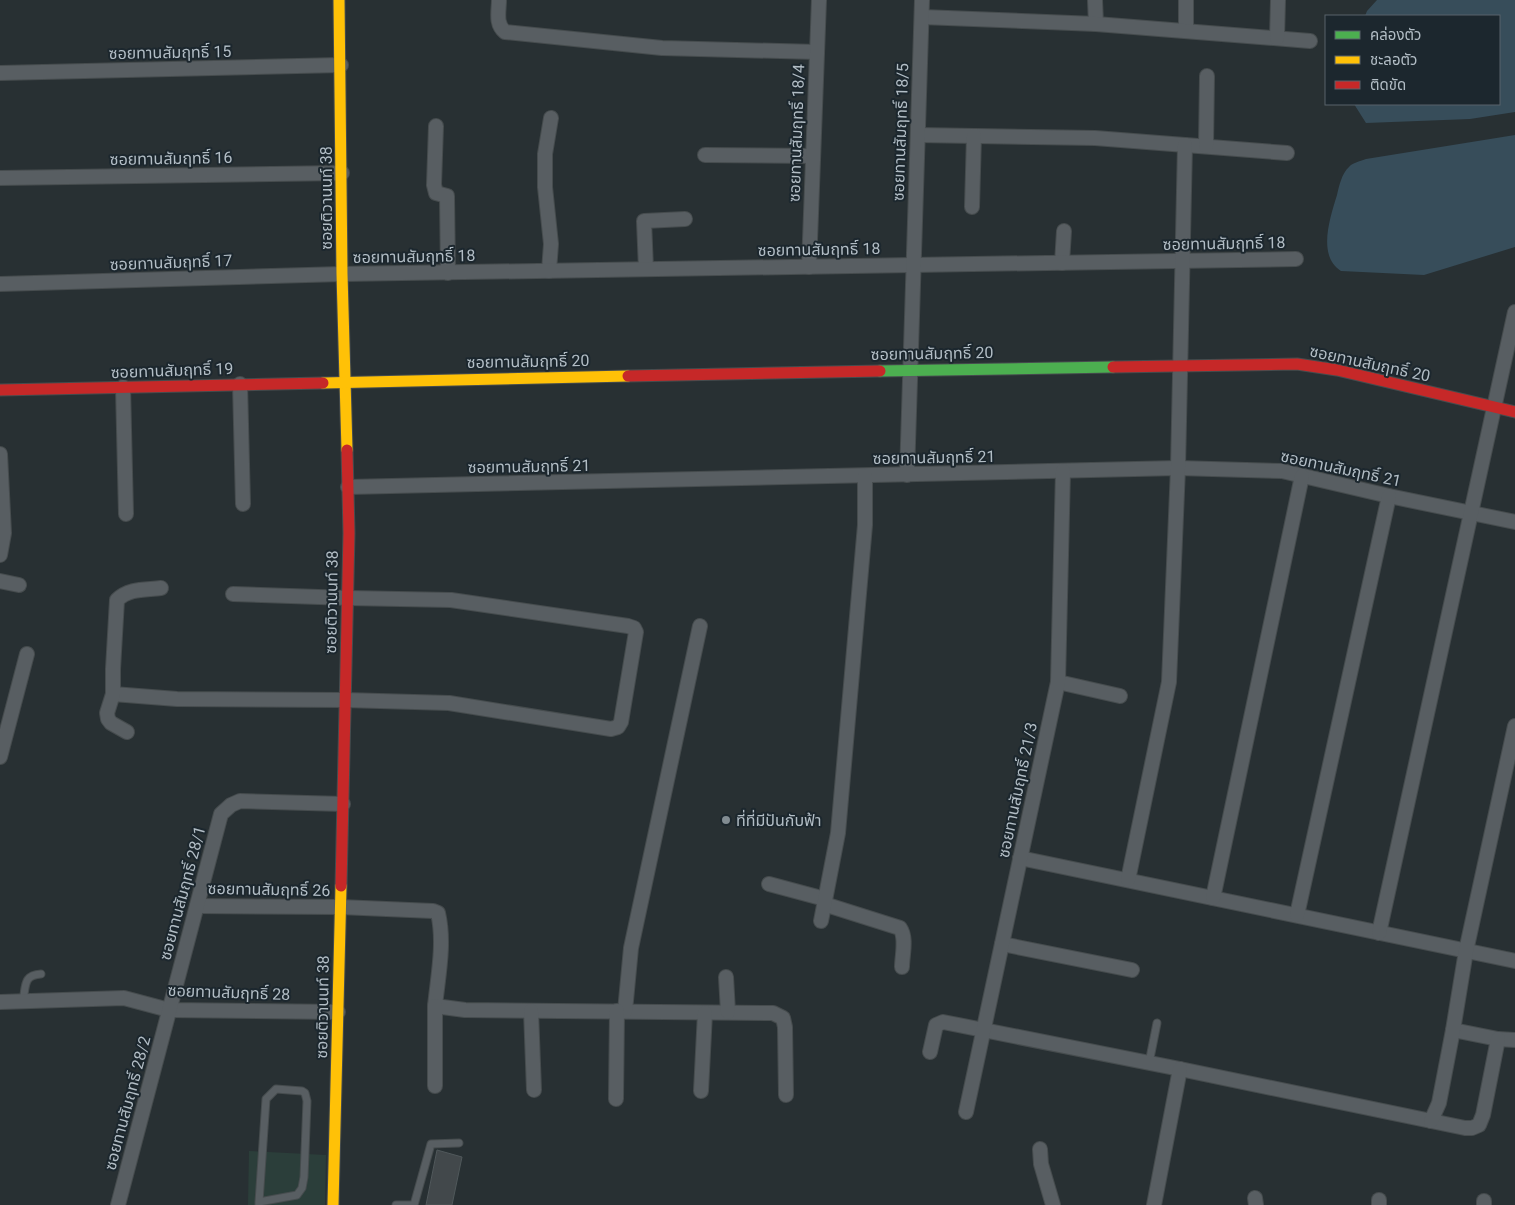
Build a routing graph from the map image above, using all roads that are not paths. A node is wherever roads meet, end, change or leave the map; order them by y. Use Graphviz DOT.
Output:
graph roads {
  1 [pos="339,0"];
  2 [pos="500,0"];
  3 [pos="818,0"];
  4 [pos="922,0"];
  5 [pos="1095,0"];
  6 [pos="1186,0"];
  7 [pos="1278,0"];
  8 [pos="922,17"];
  9 [pos="1096,24"];
  10 [pos="1186,31"];
  11 [pos="1278,38"];
  12 [pos="1310,41"];
  13 [pos="817,52"];
  14 [pos="341,65"];
  15 [pos="0,73"];
  16 [pos="1207,76"];
  17 [pos="551,118"];
  18 [pos="436,126"];
  19 [pos="918,135"];
  20 [pos="974,136"];
  21 [pos="1185,145"];
  22 [pos="1206,146"];
  23 [pos="1287,153"];
  24 [pos="705,155"];
  25 [pos="813,156"];
  26 [pos="342,173"];
  27 [pos="0,178"];
  28 [pos="972,207"];
  29 [pos="685,220"];
  30 [pos="1064,231"];
  31 [pos="1296,259"];
  32 [pos="1183,261"];
  33 [pos="1062,263"];
  34 [pos="914,266"];
  35 [pos="809,267"];
  36 [pos="646,269"];
  37 [pos="549,271"];
  38 [pos="448,273"];
  39 [pos="342,274"];
  40 [pos="0,284"];
  41 [pos="1515,312"];
  42 [pos="1181,365"];
  43 [pos="910,370"];
  44 [pos="345,381"];
  45 [pos="240,384"];
  46 [pos="123,387"];
  47 [pos="0,390"];
  48 [pos="1495,408"];
  49 [pos="1515,412"];
  50 [pos="0,455"];
  51 [pos="1178,468"];
  52 [pos="1063,471"];
  53 [pos="907,475"];
  54 [pos="865,476"];
  55 [pos="1302,476"];
  56 [pos="348,487"];
  57 [pos="1389,496"];
  58 [pos="243,504"];
  59 [pos="1472,513"];
  60 [pos="126,514"];
  61 [pos="1515,522"];
  62 [pos="0,555"];
  63 [pos="0,581"];
  64 [pos="19,584"];
  65 [pos="161,588"];
  66 [pos="233,594"];
  67 [pos="348,598"];
  68 [pos="700,626"];
  69 [pos="27,654"];
  70 [pos="1058,682"];
  71 [pos="113,694"];
  72 [pos="1120,696"];
  73 [pos="345,700"];
  74 [pos="1515,726"];
  75 [pos="126,732"];
  76 [pos="0,758"];
  77 [pos="343,804"];
  78 [pos="1020,858"];
  79 [pos="1128,880"];
  80 [pos="769,884"];
  81 [pos="1213,898"];
  82 [pos="824,902"];
  83 [pos="197,906"];
  84 [pos="340,907"];
  85 [pos="1297,916"];
  86 [pos="820,921"];
  87 [pos="1379,933"];
  88 [pos="1002,944"];
  89 [pos="1466,951"];
  90 [pos="1515,961"];
  91 [pos="902,967"];
  92 [pos="1132,970"];
  93 [pos="41,974"];
  94 [pos="726,977"];
  95 [pos="23,1001"];
  96 [pos="0,1002"];
  97 [pos="435,1006"];
  98 [pos="169,1010"];
  99 [pos="531,1011"];
  100 [pos="621,1011"];
  101 [pos="338,1012"];
  102 [pos="728,1012"];
  103 [pos="705,1013"];
  104 [pos="1157,1023"];
  105 [pos="985,1030"];
  106 [pos="1454,1030"];
  107 [pos="1498,1038"];
  108 [pos="1515,1040"];
  109 [pos="930,1052"];
  110 [pos="1149,1063"];
  111 [pos="1180,1069"];
  112 [pos="434,1086"];
  113 [pos="534,1090"];
  114 [pos="701,1091"];
  115 [pos="786,1095"];
  116 [pos="616,1099"];
  117 [pos="966,1112"];
  118 [pos="1431,1121"];
  119 [pos="459,1143"];
  120 [pos="1040,1149"];
  121 [pos="259,1204"];
  122 [pos="118,1205"];
  123 [pos="333,1205"];
  124 [pos="396,1205"];
  125 [pos="414,1205"];
  126 [pos="1053,1205"];
  127 [pos="1154,1205"];
  1 -- 14 [label="street, ซอยติวานนท์ 38"];
  2 -- 13 [label="street"];
  3 -- 13 [label="street, ซอยทานสัมฤทธิ์ 18/4"];
  4 -- 8 [label="street, ซอยทานสัมฤทธิ์ 18/5"];
  5 -- 9 [label="street"];
  6 -- 10 [label="street"];
  7 -- 11 [label="street"];
  8 -- 9 [label="street"];
  8 -- 19 [label="street, ซอยทานสัมฤทธิ์ 18/5"];
  9 -- 10 [label="street"];
  10 -- 11 [label="street"];
  11 -- 12 [label="street"];
  13 -- 25 [label="street, ซอยทานสัมฤทธิ์ 18/4"];
  14 -- 15 [label="street, ซอยทานสัมฤทธิ์ 15"];
  14 -- 26 [label="street, ซอยติวานนท์ 38"];
  16 -- 22 [label="street"];
  17 -- 37 [label="street"];
  18 -- 38 [label="street"];
  19 -- 20 [label="street"];
  19 -- 34 [label="street, ซอยทานสัมฤทธิ์ 18/5"];
  20 -- 21 [label="street"];
  20 -- 28 [label="street"];
  21 -- 22 [label="street"];
  21 -- 32 [label="street"];
  22 -- 23 [label="street"];
  24 -- 25 [label="street"];
  25 -- 35 [label="street, ซอยทานสัมฤทธิ์ 18/4"];
  26 -- 27 [label="street, ซอยทานสัมฤทธิ์ 16"];
  26 -- 39 [label="street, ซอยติวานนท์ 38"];
  29 -- 36 [label="street"];
  30 -- 33 [label="street"];
  31 -- 32 [label="street, ซอยทานสัมฤทธิ์ 18"];
  32 -- 33 [label="street, ซอยทานสัมฤทธิ์ 18"];
  32 -- 42 [label="street"];
  33 -- 34 [label="street, ซอยทานสัมฤทธิ์ 18"];
  34 -- 35 [label="street, ซอยทานสัมฤทธิ์ 18"];
  34 -- 43 [label="street, ซอยทานสัมฤทธิ์ 18/5"];
  35 -- 36 [label="street, ซอยทานสัมฤทธิ์ 18"];
  36 -- 37 [label="street, ซอยทานสัมฤทธิ์ 18"];
  37 -- 38 [label="street, ซอยทานสัมฤทธิ์ 18"];
  38 -- 39 [label="street, ซอยทานสัมฤทธิ์ 18"];
  39 -- 40 [label="street, ซอยทานสัมฤทธิ์ 17"];
  39 -- 44 [label="street, ซอยติวานนท์ 38"];
  41 -- 48 [label="street"];
  42 -- 43 [label="street, ซอยทานสัมฤทธิ์ 20"];
  42 -- 48 [label="street, ซอยทานสัมฤทธิ์ 20"];
  42 -- 51 [label="street"];
  43 -- 44 [label="street, ซอยทานสัมฤทธิ์ 20"];
  43 -- 53 [label="street, ซอยทานสัมฤทธิ์ 18/5"];
  44 -- 45 [label="street, ซอยทานสัมฤทธิ์ 19"];
  44 -- 56 [label="street, ซอยติวานนท์ 38"];
  45 -- 46 [label="street, ซอยทานสัมฤทธิ์ 19"];
  45 -- 58 [label="street"];
  46 -- 47 [label="street, ซอยทานสัมฤทธิ์ 19"];
  46 -- 60 [label="street"];
  48 -- 49 [label="street, ซอยทานสัมฤทธิ์ 20"];
  48 -- 59 [label="street"];
  50 -- 62 [label="street"];
  51 -- 52 [label="street, ซอยทานสัมฤทธิ์ 21"];
  51 -- 55 [label="street, ซอยทานสัมฤทธิ์ 21"];
  51 -- 79 [label="street"];
  52 -- 53 [label="street, ซอยทานสัมฤทธิ์ 21"];
  52 -- 70 [label="street, ซอยทานสัมฤทธิ์ 21/3"];
  53 -- 54 [label="street, ซอยทานสัมฤทธิ์ 21"];
  54 -- 56 [label="street, ซอยทานสัมฤทธิ์ 21"];
  54 -- 82 [label="street"];
  55 -- 57 [label="street, ซอยทานสัมฤทธิ์ 21"];
  55 -- 81 [label="street"];
  56 -- 67 [label="street, ซอยติวานนท์ 38"];
  57 -- 59 [label="street, ซอยทานสัมฤทธิ์ 21"];
  57 -- 85 [label="street"];
  59 -- 61 [label="street, ซอยทานสัมฤทธิ์ 21"];
  59 -- 87 [label="street"];
  63 -- 64 [label="street"];
  65 -- 71 [label="street"];
  66 -- 67 [label="street"];
  67 -- 73 [label="street, ซอยติวานนท์ 38"];
  67 -- 73 [label="street"];
  68 -- 100 [label="street"];
  69 -- 76 [label="street"];
  70 -- 72 [label="street"];
  70 -- 78 [label="street, ซอยทานสัมฤทธิ์ 21/3"];
  71 -- 73 [label="street"];
  71 -- 75 [label="street"];
  73 -- 77 [label="street, ซอยติวานนท์ 38"];
  74 -- 89 [label="street"];
  77 -- 83 [label="street, ซอยทานสัมฤทธิ์ 28/1"];
  77 -- 84 [label="street, ซอยติวานนท์ 38"];
  78 -- 79 [label="street"];
  78 -- 88 [label="street, ซอยทานสัมฤทธิ์ 21/3"];
  79 -- 81 [label="street"];
  80 -- 82 [label="street"];
  81 -- 85 [label="street"];
  82 -- 86 [label="street"];
  82 -- 91 [label="street"];
  83 -- 84 [label="street, ซอยทานสัมฤทธิ์ 26"];
  83 -- 98 [label="street, ซอยทานสัมฤทธิ์ 28/1"];
  84 -- 97 [label="street, ซอยทานสัมฤทธิ์ 26"];
  84 -- 101 [label="street, ซอยติวานนท์ 38"];
  85 -- 87 [label="street"];
  87 -- 89 [label="street"];
  88 -- 92 [label="street"];
  88 -- 105 [label="street, ซอยทานสัมฤทธิ์ 21/3"];
  89 -- 90 [label="street"];
  89 -- 106 [label="street"];
  93 -- 95 [label="lane"];
  94 -- 102 [label="street"];
  95 -- 96 [label="street, ซอยทานสัมฤทธิ์ 28"];
  95 -- 98 [label="street, ซอยทานสัมฤทธิ์ 28"];
  97 -- 99 [label="street"];
  97 -- 112 [label="street"];
  98 -- 101 [label="street, ซอยทานสัมฤทธิ์ 28"];
  98 -- 122 [label="street, ซอยทานสัมฤทธิ์ 28/2"];
  99 -- 100 [label="street"];
  99 -- 113 [label="street"];
  100 -- 103 [label="street"];
  100 -- 116 [label="street"];
  101 -- 123 [label="street, ซอยติวานนท์ 38"];
  102 -- 103 [label="street"];
  102 -- 115 [label="street"];
  103 -- 114 [label="street"];
  104 -- 110 [label="lane"];
  105 -- 109 [label="street"];
  105 -- 110 [label="street"];
  105 -- 117 [label="street, ซอยทานสัมฤทธิ์ 21/3"];
  106 -- 107 [label="street"];
  106 -- 118 [label="street"];
  107 -- 108 [label="street"];
  107 -- 118 [label="street"];
  110 -- 111 [label="street"];
  111 -- 118 [label="street"];
  111 -- 127 [label="street"];
  119 -- 125 [label="lane"];
  120 -- 126 [label="street"];
  121 -- 121 [label="lane"];
  124 -- 125 [label="lane"];
}
